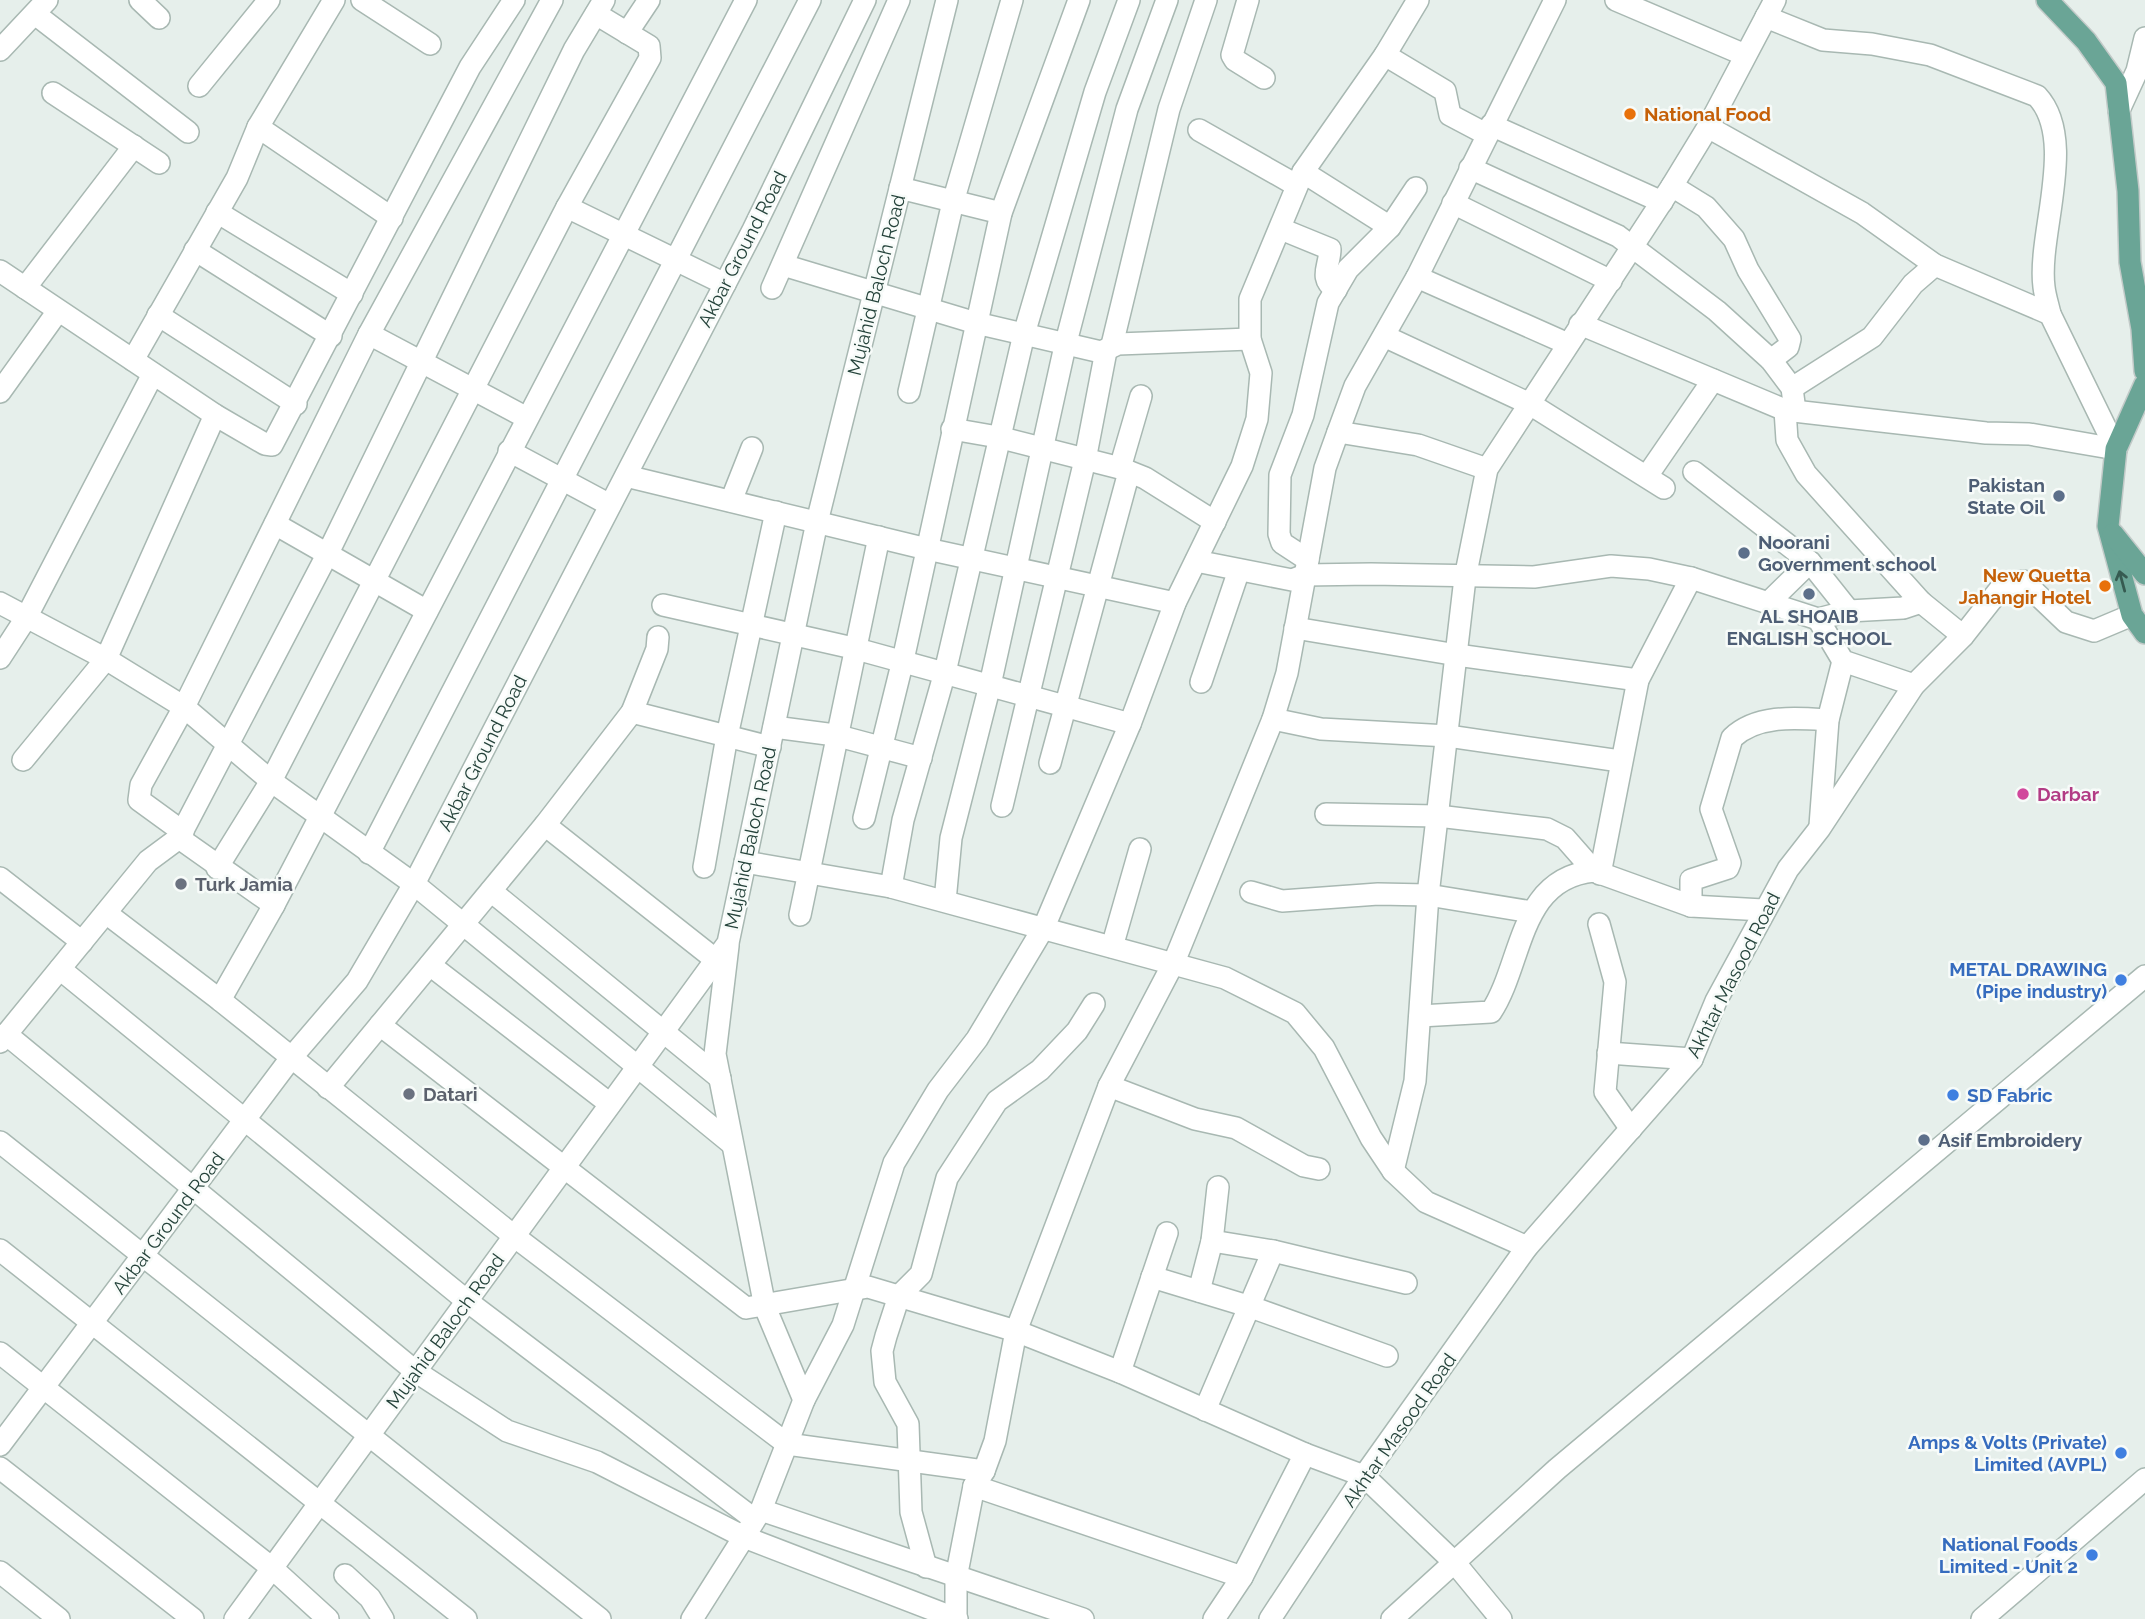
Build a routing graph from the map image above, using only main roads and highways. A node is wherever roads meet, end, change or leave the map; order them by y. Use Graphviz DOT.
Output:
graph roads {
  1 [pos="2047,0"];
  2 [pos="2143,328"];
  3 [pos="2145,371"];
  4 [pos="2145,384"];
  5 [pos="2108,526"];
  6 [pos="2145,574"];
  7 [pos="2145,633"];
  1 -- 2 [label="main road"];
  2 -- 3 [label="main road"];
  4 -- 5 [label="main road"];
  5 -- 6 [label="main road"];
  7 -- 5 [label="main road, one-way"];
}
